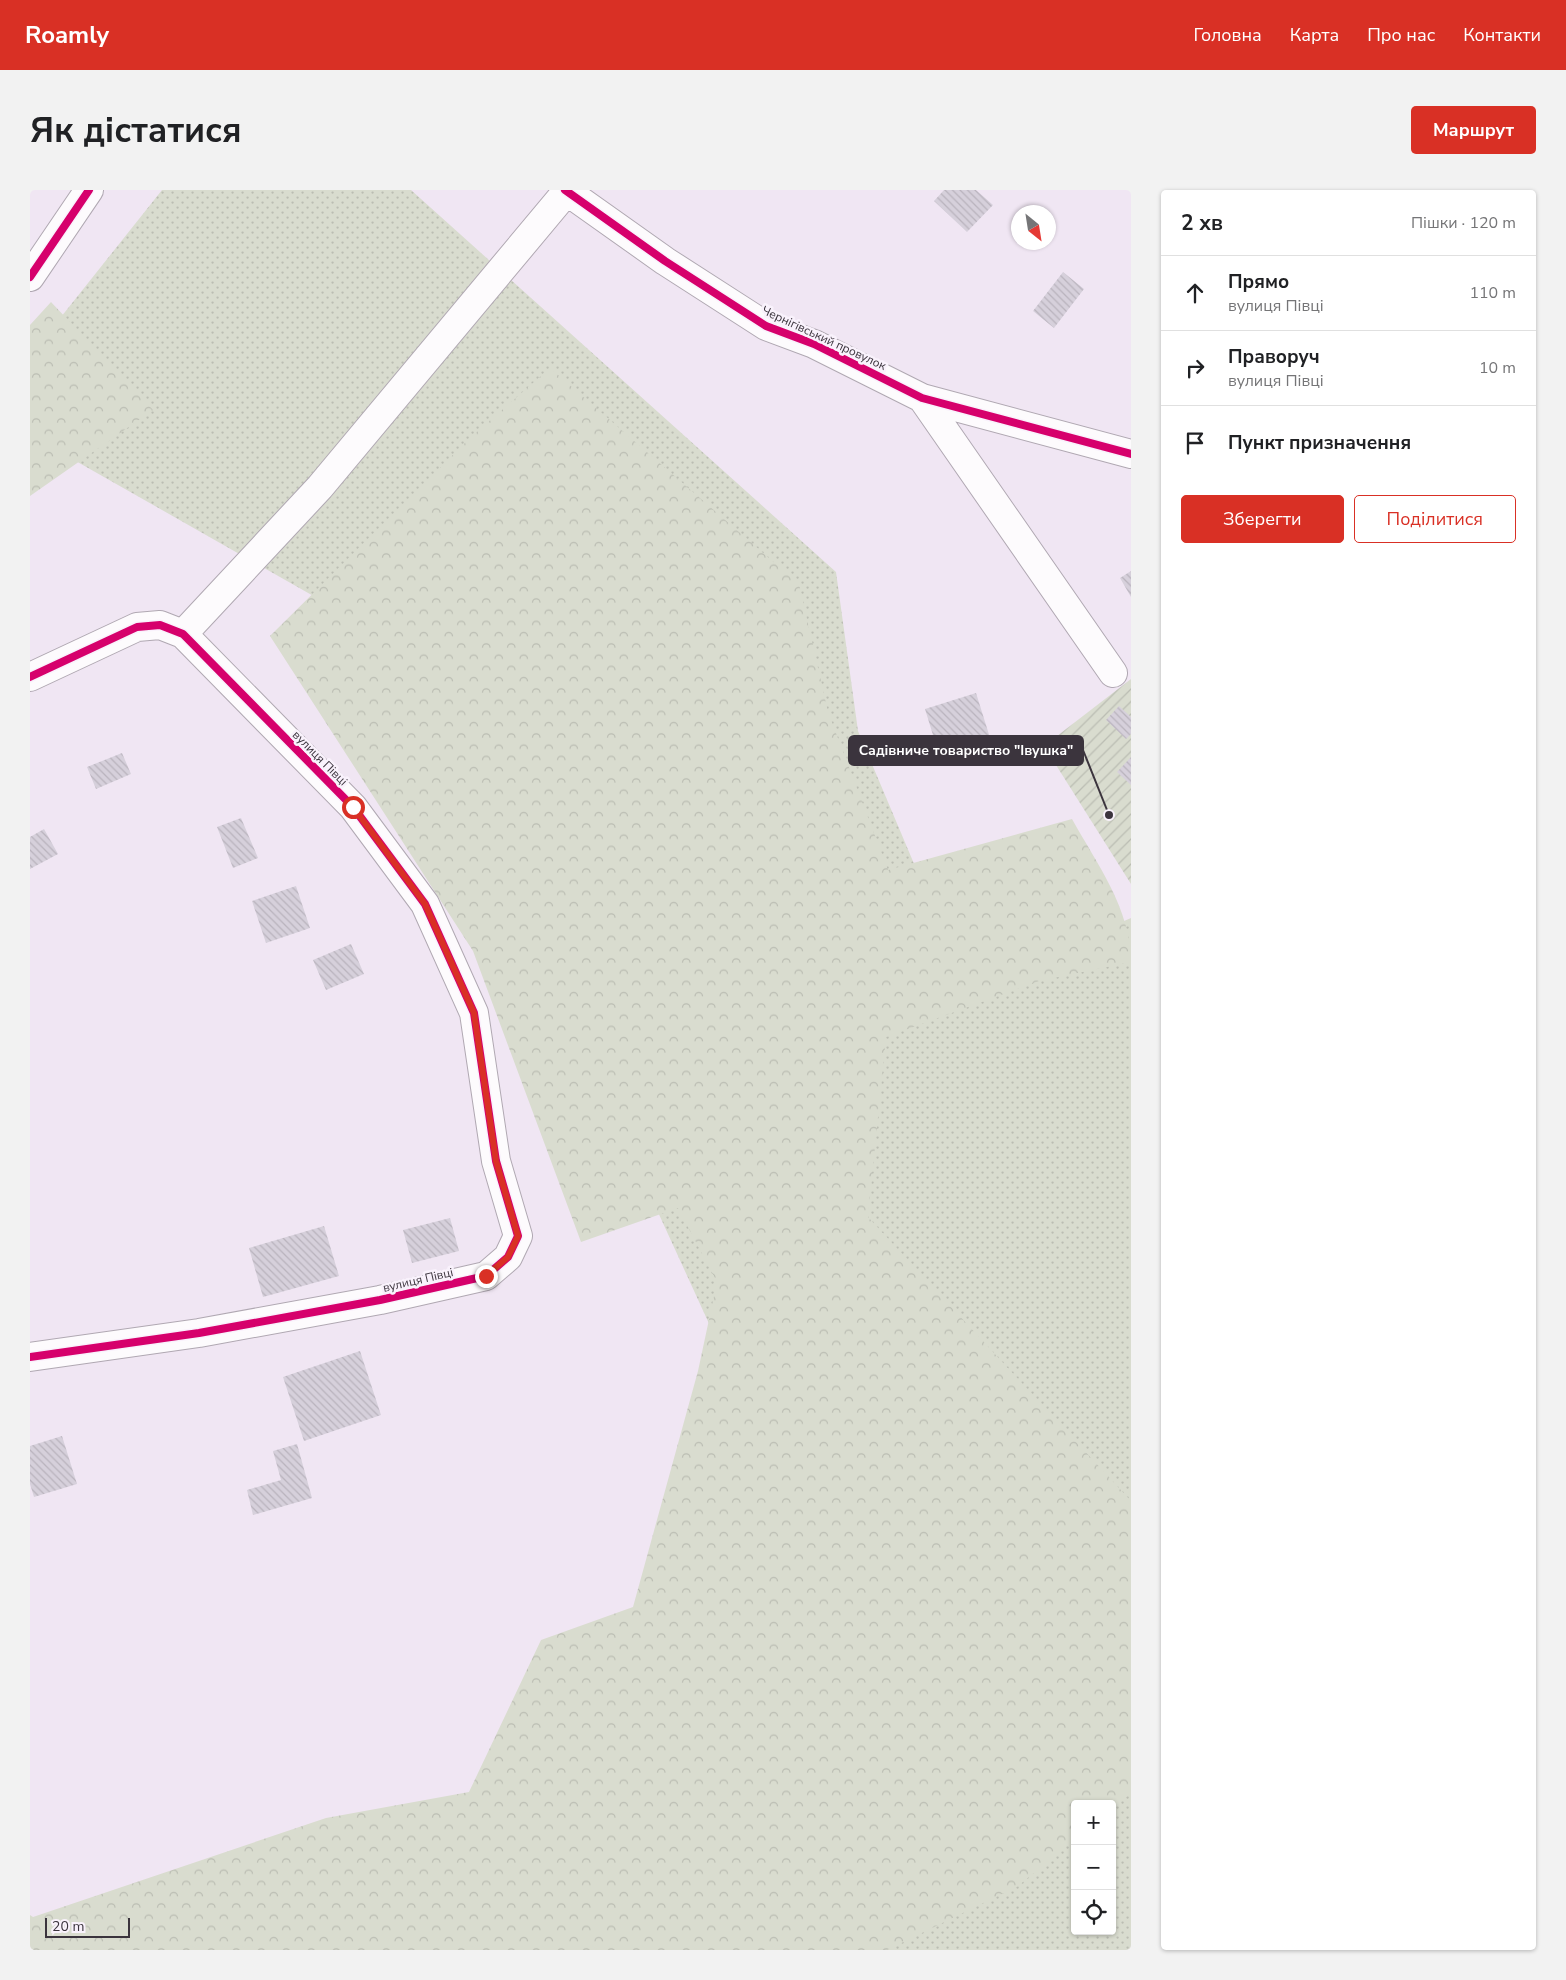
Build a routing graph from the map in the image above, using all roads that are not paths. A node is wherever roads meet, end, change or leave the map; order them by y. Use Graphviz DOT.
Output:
graph roads {
  1 [pos="89,190"];
  2 [pos="566,191"];
  3 [pos="30,277"];
  4 [pos="922,398"];
  5 [pos="1131,454"];
  6 [pos="183,634"];
  7 [pos="1113,673"];
  8 [pos="30,677"];
  9 [pos="30,1356"];
  1 -- 3 [label="street"];
  2 -- 4 [label="street, Чернігівський провулок"];
  2 -- 6 [label="street"];
  4 -- 5 [label="street, Чернігівський провулок"];
  4 -- 7 [label="street"];
  6 -- 8 [label="street, вулиця Півці"];
  6 -- 9 [label="street, вулиця Півці"];
}
